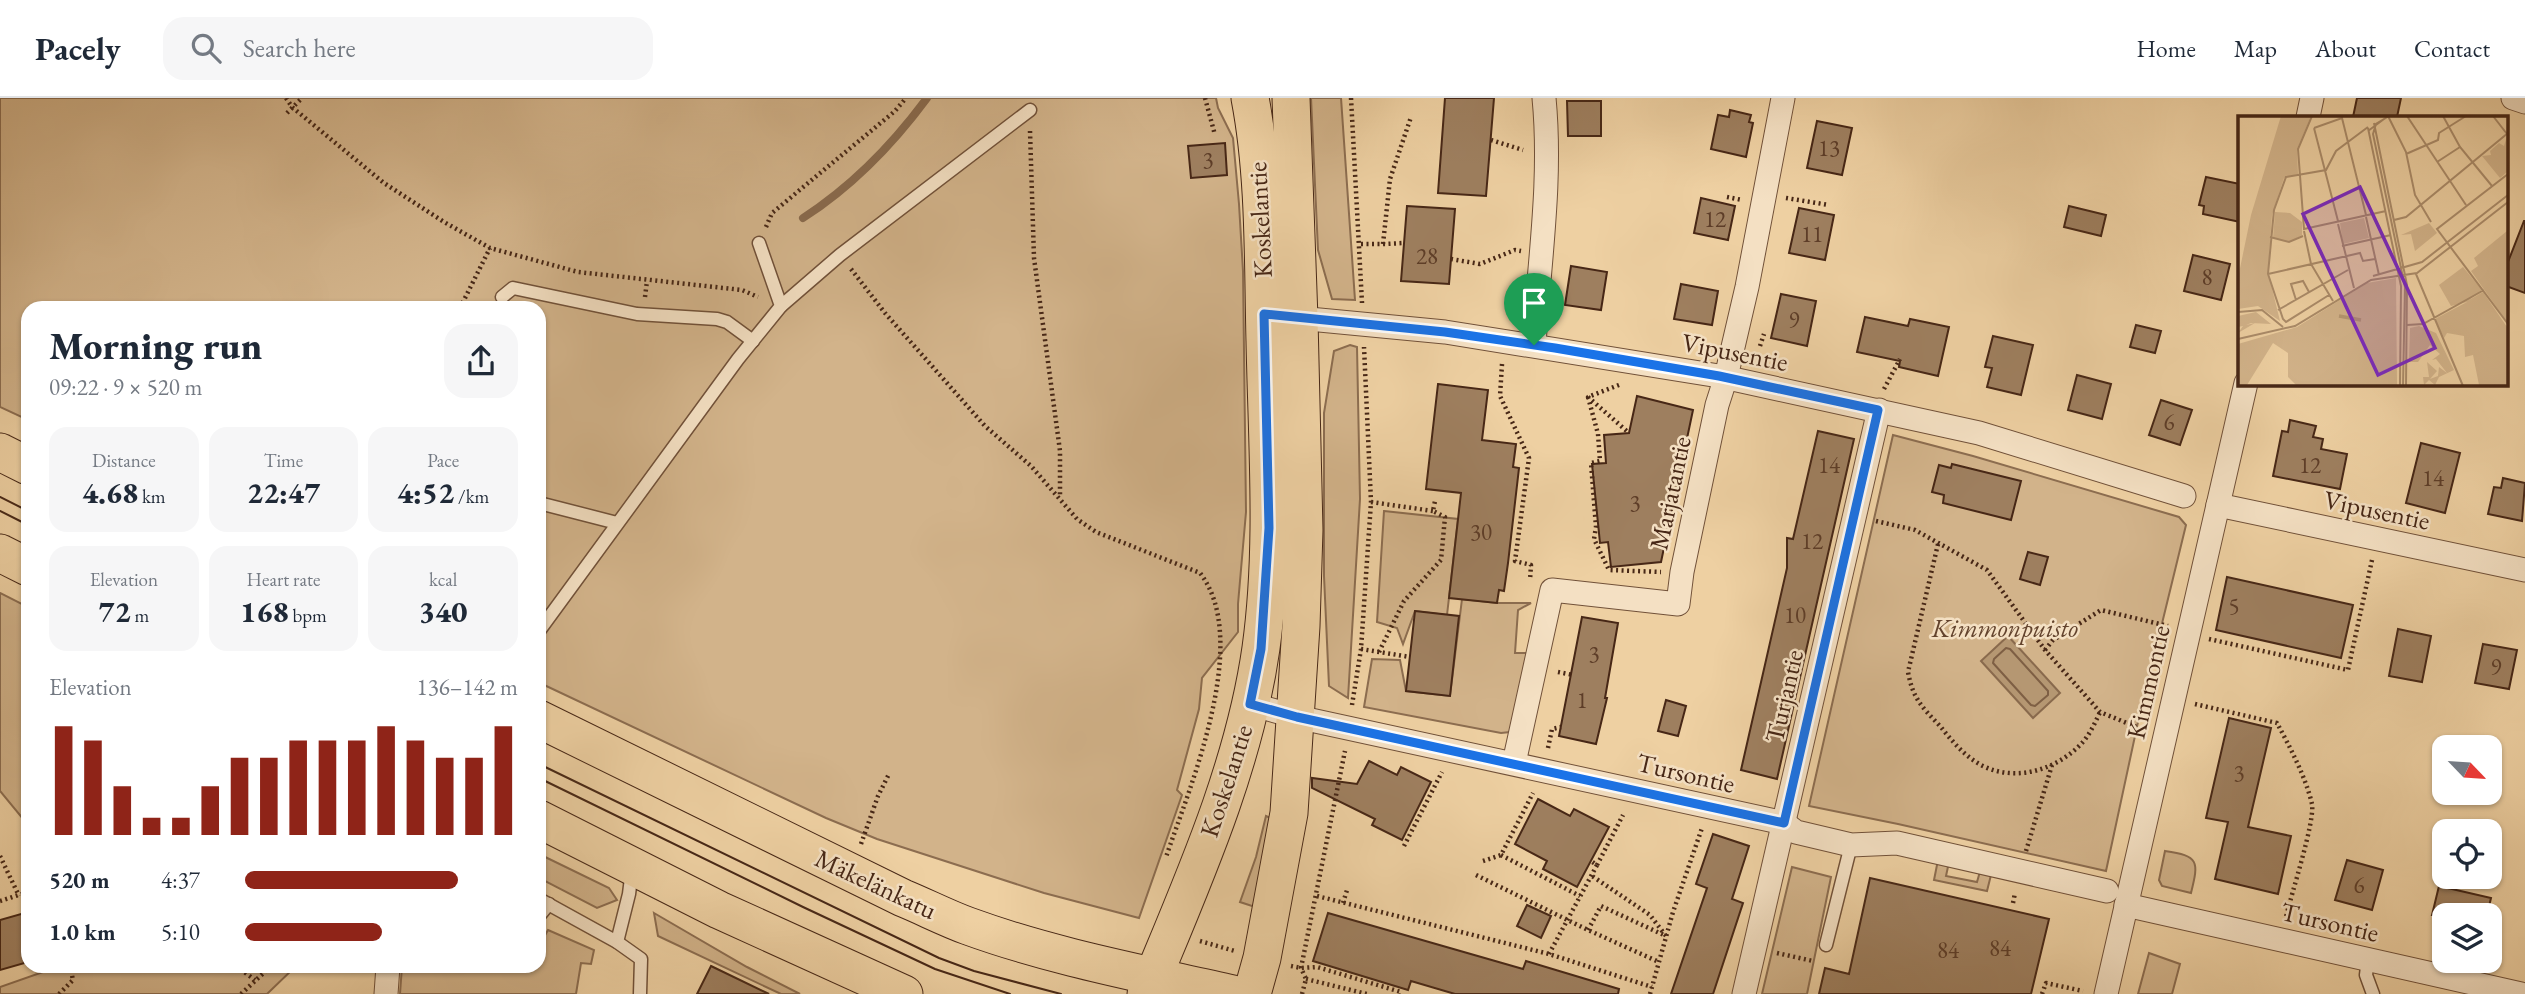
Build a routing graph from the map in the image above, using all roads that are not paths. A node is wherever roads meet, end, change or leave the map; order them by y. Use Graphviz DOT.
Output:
graph roads {
  1 [pos="1250,98"];
  2 [pos="1291,98"];
  3 [pos="1544,98"];
  4 [pos="1783,98"];
  5 [pos="2312,98"];
  6 [pos="2514,98"];
  7 [pos="2525,103"];
  8 [pos="1030,110"];
  9 [pos="2308,116"];
  10 [pos="759,243"];
  11 [pos="502,297"];
  12 [pos="781,306"];
  13 [pos="1282,316"];
  14 [pos="753,341"];
  15 [pos="1534,345"];
  16 [pos="1726,377"];
  17 [pos="2246,385"];
  18 [pos="1878,410"];
  19 [pos="0,452"];
  20 [pos="21,462"];
  21 [pos="2184,496"];
  22 [pos="546,505"];
  23 [pos="2218,505"];
  24 [pos="617,523"];
  25 [pos="0,553"];
  26 [pos="21,564"];
  27 [pos="2525,570"];
  28 [pos="546,621"];
  29 [pos="1250,704"];
  30 [pos="1297,717"];
  31 [pos="546,722"];
  32 [pos="1514,763"];
  33 [pos="546,823"];
  34 [pos="1784,823"];
  35 [pos="1851,845"];
  36 [pos="632,866"];
  37 [pos="2107,891"];
  38 [pos="546,903"];
  39 [pos="2126,905"];
  40 [pos="617,942"];
  41 [pos="1826,945"];
  42 [pos="2368,959"];
  43 [pos="388,973"];
  44 [pos="1150,985"];
  45 [pos="2095,993"];
  46 [pos="386,994"];
  47 [pos="640,994"];
  48 [pos="904,994"];
  49 [pos="1233,994"];
  50 [pos="1252,994"];
  51 [pos="1744,994"];
  52 [pos="2373,994"];
  53 [pos="2521,994"];
  1 -- 13 [label="main road, Koskelantie"];
  2 -- 13 [label="main road, Koskelantie"];
  3 -- 15 [label="street"];
  4 -- 16 [label="street, Marjatantie"];
  5 -- 9 [label="street"];
  6 -- 7 [label="street"];
  8 -- 12 [label="lane"];
  10 -- 12 [label="lane"];
  11 -- 14 [label="lane"];
  12 -- 14 [label="lane"];
  13 -- 15 [label="street, Vipusentie"];
  13 -- 29 [label="main road, Koskelantie"];
  13 -- 30 [label="main road, Koskelantie"];
  14 -- 24 [label="lane"];
  15 -- 16 [label="street, Vipusentie"];
  16 -- 18 [label="street, Vipusentie"];
  16 -- 32 [label="street, Marjatantie"];
  17 -- 23 [label="street, Kimmontie"];
  18 -- 21 [label="street, Vipusentie"];
  18 -- 34 [label="street, Turjantie"];
  19 -- 20 [label="main road"];
  22 -- 24 [label="lane"];
  23 -- 27 [label="street, Vipusentie"];
  23 -- 39 [label="street, Kimmontie"];
  24 -- 28 [label="lane"];
  25 -- 26 [label="main road"];
  29 -- 30 [label="street, Tursontie"];
  29 -- 44 [label="main road, Koskelantie"];
  30 -- 32 [label="street, Tursontie"];
  30 -- 50 [label="main road, Koskelantie"];
  31 -- 44 [label="main road, Mäkelänkatu"];
  32 -- 34 [label="street, Tursontie"];
  33 -- 36 [label="main road"];
  34 -- 35 [label="street, Tursontie"];
  34 -- 51 [label="street, Turjantie"];
  35 -- 37 [label="street, Tursontie"];
  35 -- 41 [label="lane"];
  36 -- 40 [label="lane"];
  36 -- 48 [label="main road"];
  38 -- 40 [label="lane"];
  39 -- 42 [label="street, Tursontie"];
  39 -- 45 [label="street, Kimmontie"];
  40 -- 47 [label="lane"];
  42 -- 52 [label="lane"];
  42 -- 53 [label="street, Tursontie"];
  43 -- 46 [label="street"];
  44 -- 49 [label="main road, Mäkelänkatu"];
}
